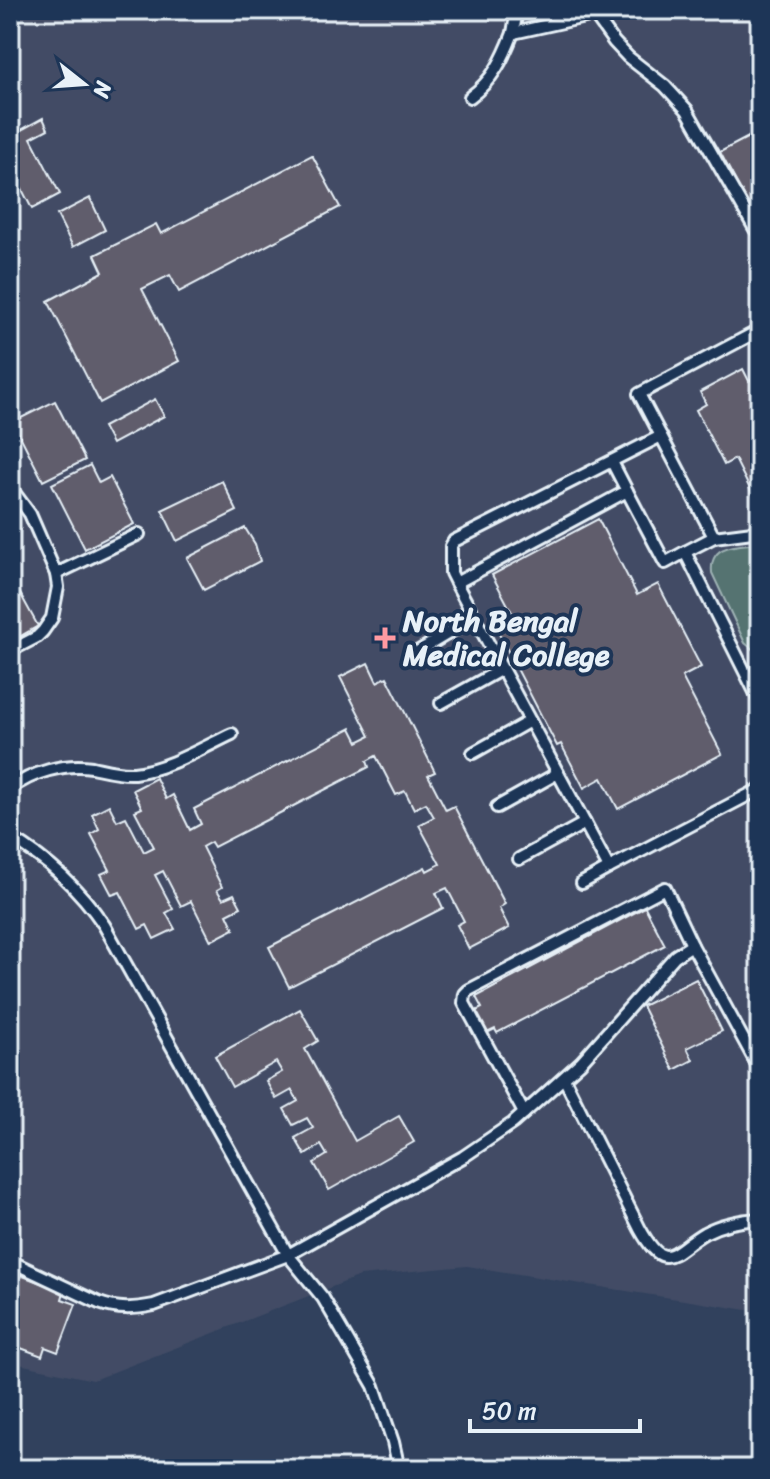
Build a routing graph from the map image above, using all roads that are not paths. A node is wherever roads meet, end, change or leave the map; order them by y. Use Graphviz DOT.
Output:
graph roads {
  1 [pos="517,10"];
  2 [pos="593,12"];
  3 [pos="513,33"];
  4 [pos="470,97"];
  5 [pos="760,233"];
  6 [pos="760,330"];
  7 [pos="661,436"];
  8 [pos="612,462"];
  9 [pos="10,487"];
  10 [pos="627,491"];
  11 [pos="760,531"];
  12 [pos="139,534"];
  13 [pos="714,537"];
  14 [pos="685,552"];
  15 [pos="56,574"];
  16 [pos="456,583"];
  17 [pos="474,618"];
  18 [pos="10,651"];
  19 [pos="417,652"];
  20 [pos="502,669"];
  21 [pos="757,686"];
  22 [pos="760,702"];
  23 [pos="441,703"];
  24 [pos="530,721"];
  25 [pos="232,734"];
  26 [pos="473,753"];
  27 [pos="558,773"];
  28 [pos="10,789"];
  29 [pos="760,789"];
  30 [pos="497,807"];
  31 [pos="585,823"];
  32 [pos="10,837"];
  33 [pos="519,859"];
  34 [pos="609,868"];
  35 [pos="582,883"];
  36 [pos="692,945"];
  37 [pos="760,1070"];
  38 [pos="564,1078"];
  39 [pos="524,1113"];
  40 [pos="760,1219"];
  41 [pos="288,1255"];
  42 [pos="10,1261"];
  43 [pos="399,1469"];
  1 -- 3 [label="lane"];
  2 -- 3 [label="lane"];
  2 -- 5 [label="lane"];
  3 -- 4 [label="lane"];
  6 -- 7 [label="lane"];
  7 -- 8 [label="lane"];
  7 -- 13 [label="lane"];
  8 -- 10 [label="lane"];
  8 -- 16 [label="lane"];
  9 -- 15 [label="lane"];
  10 -- 14 [label="lane"];
  10 -- 16 [label="lane"];
  11 -- 13 [label="lane"];
  12 -- 15 [label="lane"];
  13 -- 14 [label="lane"];
  14 -- 21 [label="lane"];
  15 -- 18 [label="lane"];
  16 -- 17 [label="lane"];
  17 -- 19 [label="lane"];
  17 -- 20 [label="lane"];
  20 -- 23 [label="lane"];
  20 -- 24 [label="lane"];
  21 -- 22 [label="lane"];
  24 -- 26 [label="lane"];
  24 -- 27 [label="lane"];
  25 -- 28 [label="lane"];
  27 -- 30 [label="lane"];
  27 -- 31 [label="lane"];
  29 -- 34 [label="lane"];
  31 -- 33 [label="lane"];
  31 -- 34 [label="lane"];
  32 -- 41 [label="lane"];
  34 -- 35 [label="lane"];
  36 -- 37 [label="lane"];
  36 -- 38 [label="lane"];
  36 -- 39 [label="lane"];
  38 -- 39 [label="lane"];
  38 -- 40 [label="lane"];
  39 -- 41 [label="lane"];
  41 -- 42 [label="lane"];
  41 -- 43 [label="lane"];
}
